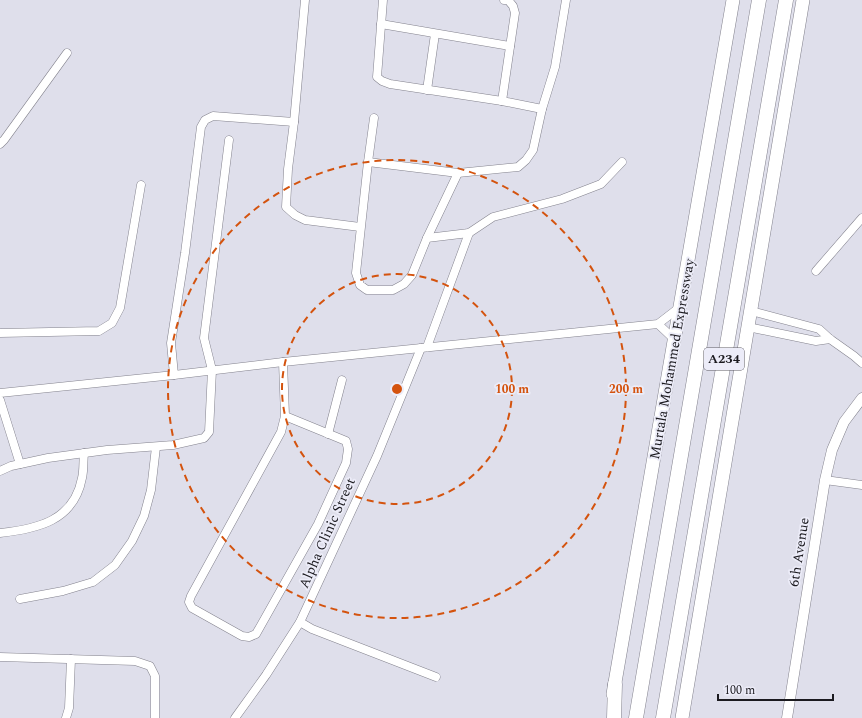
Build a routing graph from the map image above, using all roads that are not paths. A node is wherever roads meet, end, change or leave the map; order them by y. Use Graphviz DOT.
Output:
graph roads {
  1 [pos="305,0"];
  2 [pos="383,0"];
  3 [pos="504,0"];
  4 [pos="508,0"];
  5 [pos="566,0"];
  6 [pos="733,0"];
  7 [pos="758,0"];
  8 [pos="786,0"];
  9 [pos="803,0"];
  10 [pos="381,24"];
  11 [pos="435,34"];
  12 [pos="510,46"];
  13 [pos="67,53"];
  14 [pos="427,90"];
  15 [pos="502,101"];
  16 [pos="542,109"];
  17 [pos="374,118"];
  18 [pos="294,122"];
  19 [pos="229,140"];
  20 [pos="0,144"];
  21 [pos="368,162"];
  22 [pos="622,162"];
  23 [pos="458,173"];
  24 [pos="141,185"];
  25 [pos="862,218"];
  26 [pos="360,227"];
  27 [pos="469,233"];
  28 [pos="427,238"];
  29 [pos="816,271"];
  30 [pos="681,307"];
  31 [pos="751,311"];
  32 [pos="658,324"];
  33 [pos="748,327"];
  34 [pos="0,333"];
  35 [pos="830,339"];
  36 [pos="675,340"];
  37 [pos="424,347"];
  38 [pos="283,362"];
  39 [pos="862,363"];
  40 [pos="212,370"];
  41 [pos="174,375"];
  42 [pos="342,380"];
  43 [pos="0,393"];
  44 [pos="862,398"];
  45 [pos="0,400"];
  46 [pos="285,416"];
  47 [pos="328,434"];
  48 [pos="156,447"];
  49 [pos="84,453"];
  50 [pos="20,464"];
  51 [pos="0,471"];
  52 [pos="825,480"];
  53 [pos="862,485"];
  54 [pos="0,533"];
  55 [pos="20,599"];
  56 [pos="300,622"];
  57 [pos="0,657"];
  58 [pos="70,659"];
  59 [pos="436,677"];
  60 [pos="615,684"];
  61 [pos="66,718"];
  62 [pos="155,718"];
  63 [pos="235,718"];
  64 [pos="609,718"];
  65 [pos="614,718"];
  66 [pos="636,718"];
  67 [pos="663,718"];
  68 [pos="682,718"];
  69 [pos="787,718"];
  1 -- 18 [label="street"];
  2 -- 10 [label="street"];
  3 -- 4 [label="street"];
  4 -- 12 [label="street"];
  5 -- 16 [label="street"];
  6 -- 30 [label="highway, Murtala Mohammed Expressway"];
  7 -- 66 [label="highway, Murtala Mohammed Expressway / A234"];
  8 -- 67 [label="highway, A234"];
  9 -- 31 [label="highway"];
  10 -- 11 [label="street"];
  10 -- 14 [label="street"];
  11 -- 12 [label="street"];
  11 -- 14 [label="street"];
  12 -- 15 [label="street"];
  13 -- 20 [label="street"];
  14 -- 15 [label="street"];
  15 -- 16 [label="street"];
  16 -- 23 [label="street"];
  17 -- 21 [label="street"];
  18 -- 26 [label="street"];
  18 -- 41 [label="street"];
  19 -- 40 [label="street"];
  21 -- 23 [label="street"];
  21 -- 26 [label="street"];
  22 -- 27 [label="street"];
  23 -- 28 [label="street"];
  24 -- 34 [label="street"];
  25 -- 29 [label="street"];
  26 -- 28 [label="street"];
  27 -- 28 [label="street"];
  27 -- 37 [label="street, Alpha Clinic Street"];
  30 -- 32 [label="street"];
  30 -- 36 [label="highway, Murtala Mohammed Expressway"];
  31 -- 33 [label="highway"];
  31 -- 35 [label="street"];
  32 -- 36 [label="street"];
  32 -- 37 [label="street"];
  33 -- 35 [label="street"];
  33 -- 68 [label="highway"];
  35 -- 39 [label="street"];
  36 -- 60 [label="highway, Murtala Mohammed Expressway"];
  37 -- 38 [label="street"];
  37 -- 56 [label="street, Alpha Clinic Street"];
  38 -- 40 [label="street"];
  38 -- 46 [label="street"];
  40 -- 41 [label="street"];
  40 -- 48 [label="street"];
  41 -- 43 [label="street"];
  42 -- 47 [label="street"];
  44 -- 52 [label="street, 6th Avenue"];
  45 -- 50 [label="street"];
  46 -- 47 [label="street"];
  46 -- 47 [label="street"];
  48 -- 49 [label="street"];
  48 -- 55 [label="street"];
  49 -- 50 [label="street"];
  49 -- 54 [label="street"];
  50 -- 51 [label="street"];
  52 -- 53 [label="street"];
  52 -- 69 [label="street, 6th Avenue"];
  56 -- 59 [label="street"];
  56 -- 63 [label="street, Alpha Clinic Street"];
  57 -- 58 [label="street"];
  58 -- 61 [label="street"];
  58 -- 62 [label="street"];
  60 -- 64 [label="highway, Murtala Mohammed Expressway"];
  60 -- 65 [label="highway"];
}
